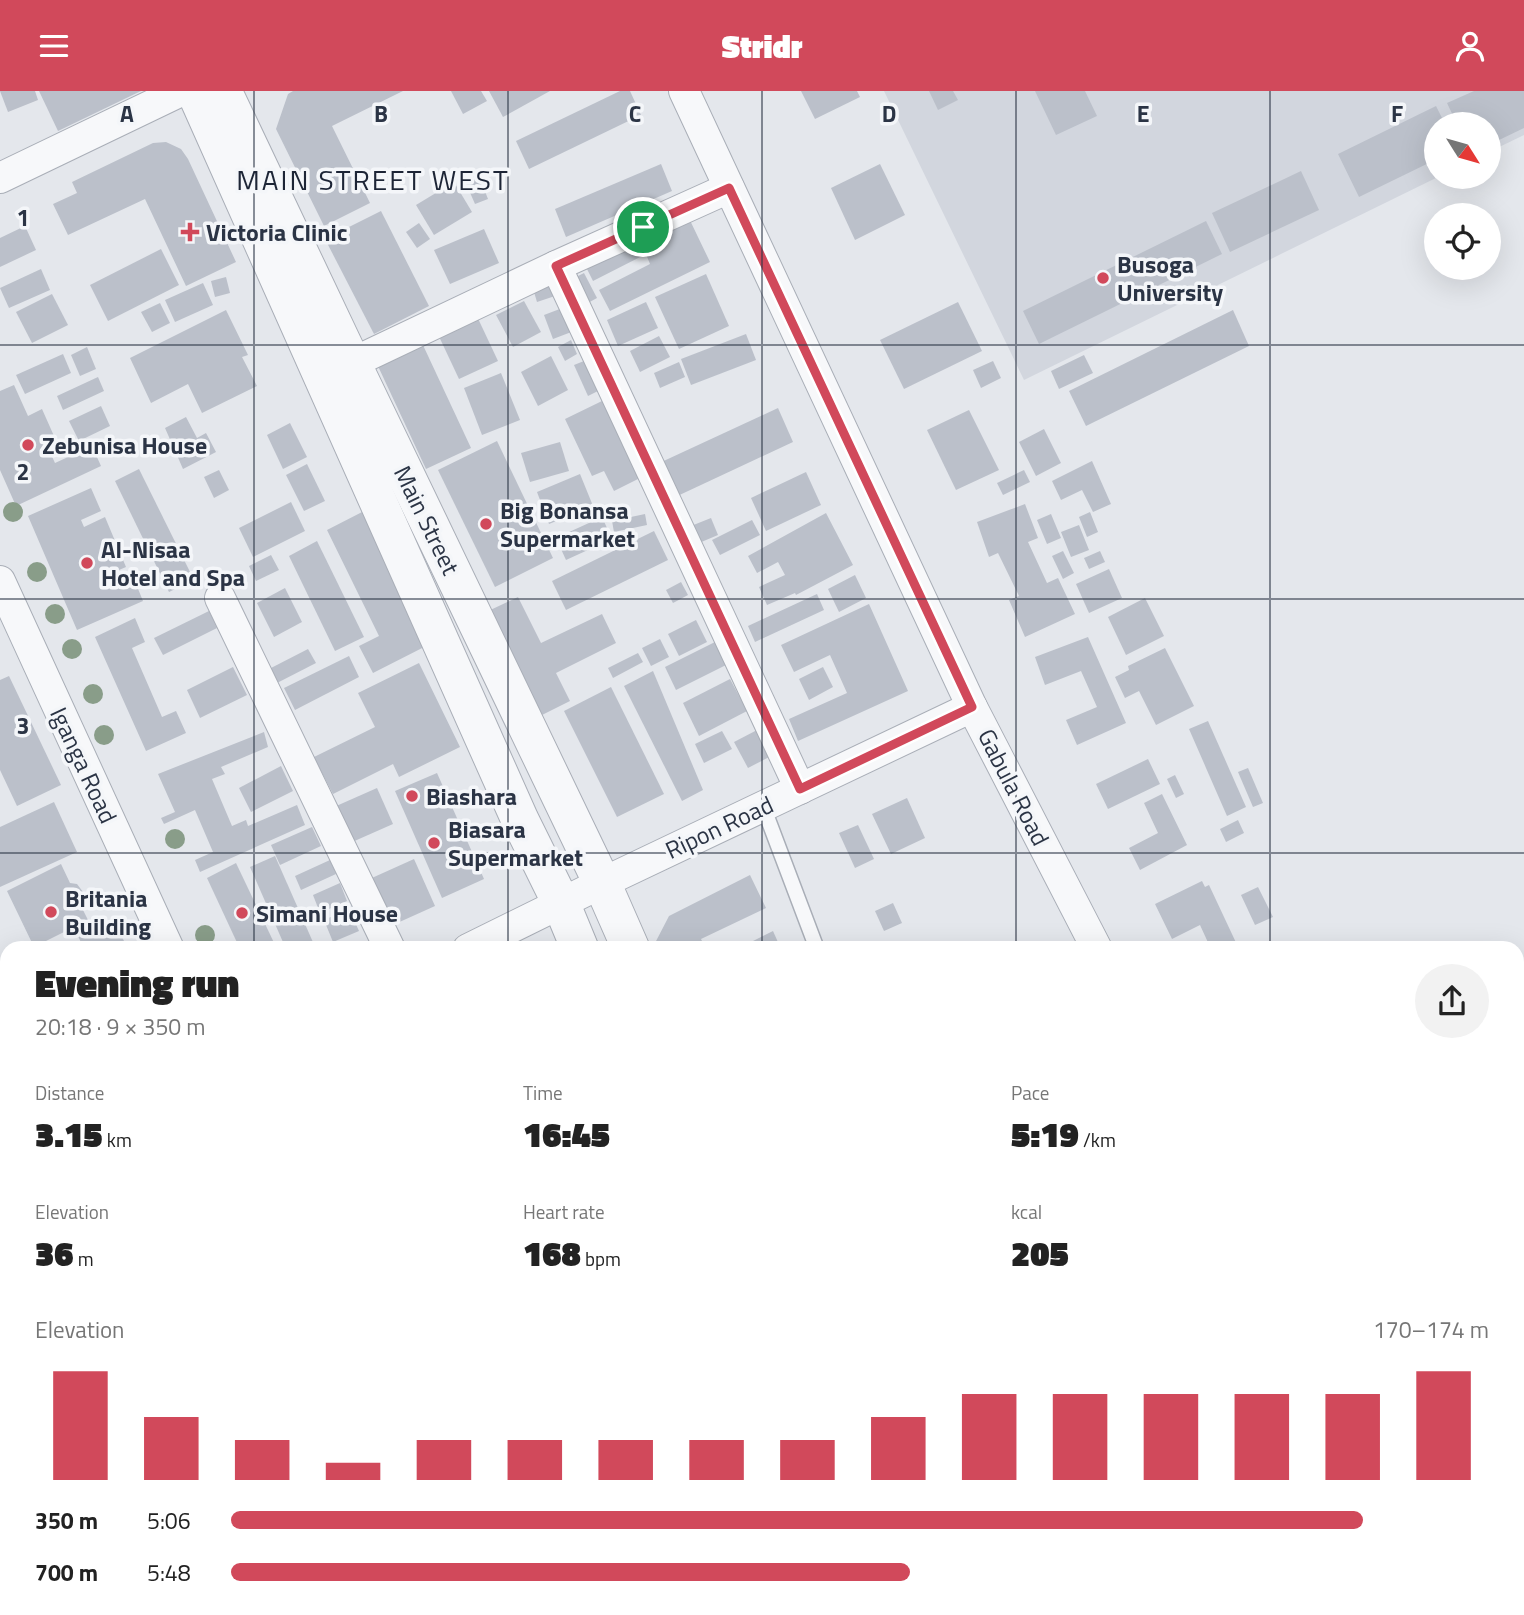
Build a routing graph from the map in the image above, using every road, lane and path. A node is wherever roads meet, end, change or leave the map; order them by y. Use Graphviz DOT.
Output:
graph roads {
  1 [pos="181,91"];
  2 [pos="195,91"];
  3 [pos="223,91"];
  4 [pos="684,91"];
  5 [pos="0,178"];
  6 [pos="729,188"];
  7 [pos="556,266"];
  8 [pos="352,363"];
  9 [pos="0,581"];
  10 [pos="220,598"];
  11 [pos="972,707"];
  12 [pos="800,789"];
  13 [pos="763,806"];
  14 [pos="602,883"];
  15 [pos="561,904"];
  16 [pos="165,941"];
  17 [pos="386,941"];
  18 [pos="485,941"];
  19 [pos="577,941"];
  20 [pos="627,941"];
  21 [pos="814,941"];
  22 [pos="1093,941"];
  1 -- 5 [label="street"];
  2 -- 15 [label="street, Main Street"];
  3 -- 8 [label="street, Main Street"];
  4 -- 6 [label="street, Gabula Road"];
  6 -- 7 [label="street"];
  6 -- 11 [label="street, Gabula Road"];
  7 -- 8 [label="street"];
  7 -- 12 [label="street"];
  8 -- 14 [label="street, Main Street"];
  9 -- 16 [label="street, Iganga Road"];
  10 -- 17 [label="street"];
  11 -- 12 [label="street, Ripon Road"];
  11 -- 22 [label="street, Gabula Road"];
  12 -- 13 [label="street, Ripon Road"];
  13 -- 14 [label="street, Ripon Road"];
  13 -- 21 [label="lane"];
  14 -- 15 [label="street, Ripon Road"];
  14 -- 20 [label="street, Main Street"];
  15 -- 18 [label="street, Ripon Road"];
  15 -- 19 [label="street, Main Street"];
}
